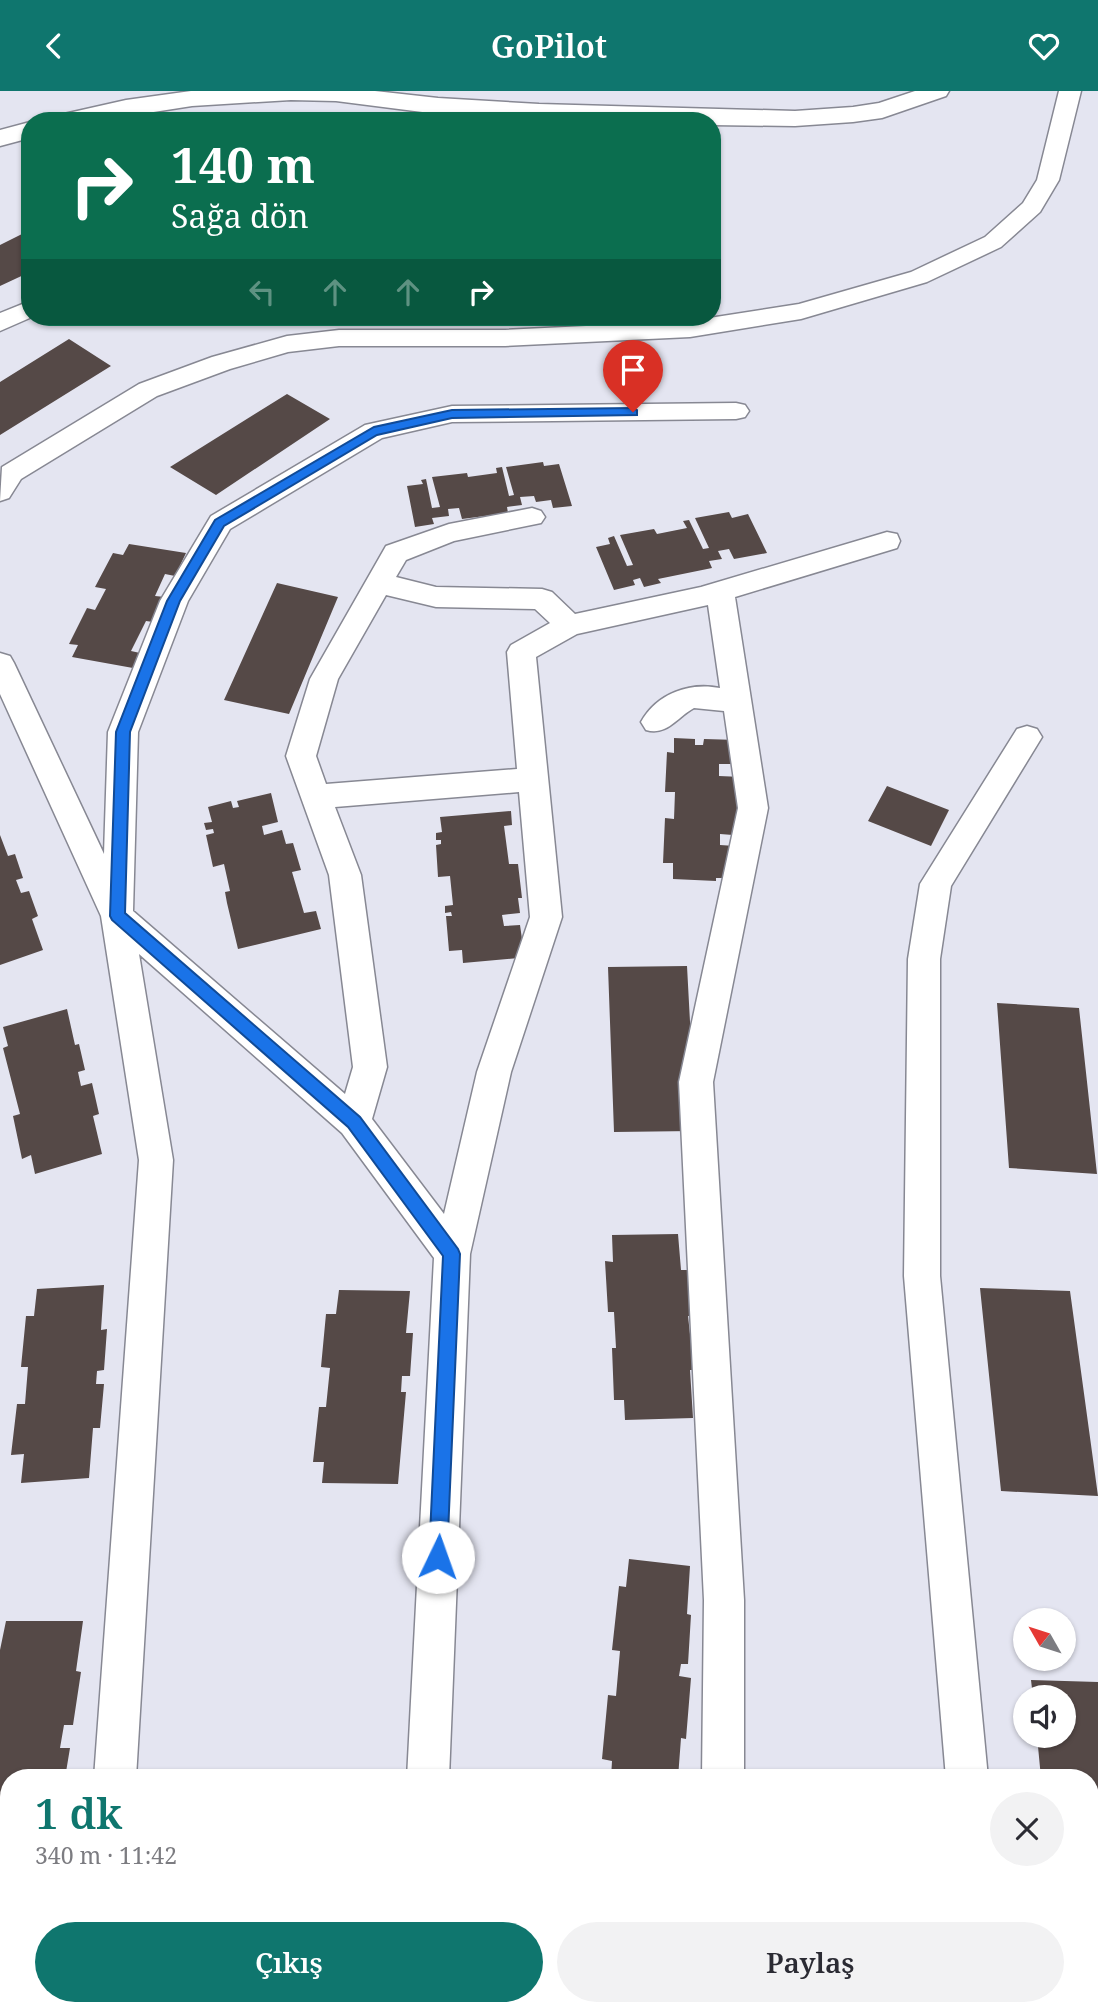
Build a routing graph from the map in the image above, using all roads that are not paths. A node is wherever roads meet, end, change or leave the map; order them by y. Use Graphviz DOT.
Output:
graph roads {
  1 [pos="937,91"];
  2 [pos="1070,91"];
  3 [pos="112,112"];
  4 [pos="548,112"];
  5 [pos="721,116"];
  6 [pos="21,132"];
  7 [pos="0,138"];
  8 [pos="21,312"];
  9 [pos="0,323"];
  10 [pos="721,324"];
  11 [pos="708,326"];
  12 [pos="736,411"];
  13 [pos="0,492"];
  14 [pos="532,517"];
  15 [pos="887,541"];
  16 [pos="379,583"];
  17 [pos="720,591"];
  18 [pos="570,625"];
  19 [pos="0,663"];
  20 [pos="737,703"];
  21 [pos="656,722"];
  22 [pos="1027,737"];
  23 [pos="533,779"];
  24 [pos="316,797"];
  25 [pos="117,916"];
  26 [pos="354,1122"];
  27 [pos="452,1254"];
  28 [pos="117,1769"];
  29 [pos="428,1769"];
  30 [pos="723,1769"];
  31 [pos="966,1769"];
  1 -- 5 [label="street"];
  2 -- 10 [label="street"];
  3 -- 4 [label="street"];
  6 -- 7 [label="street"];
  8 -- 9 [label="street"];
  11 -- 13 [label="street"];
  12 -- 25 [label="street"];
  14 -- 16 [label="street"];
  15 -- 17 [label="street"];
  16 -- 18 [label="street"];
  16 -- 24 [label="street"];
  17 -- 18 [label="street"];
  17 -- 20 [label="street"];
  18 -- 23 [label="street"];
  19 -- 25 [label="street"];
  20 -- 21 [label="street"];
  20 -- 30 [label="street"];
  22 -- 31 [label="street"];
  23 -- 24 [label="street"];
  23 -- 27 [label="street"];
  24 -- 26 [label="street"];
  25 -- 26 [label="street"];
  25 -- 28 [label="street"];
  26 -- 27 [label="street"];
  27 -- 29 [label="street"];
}
